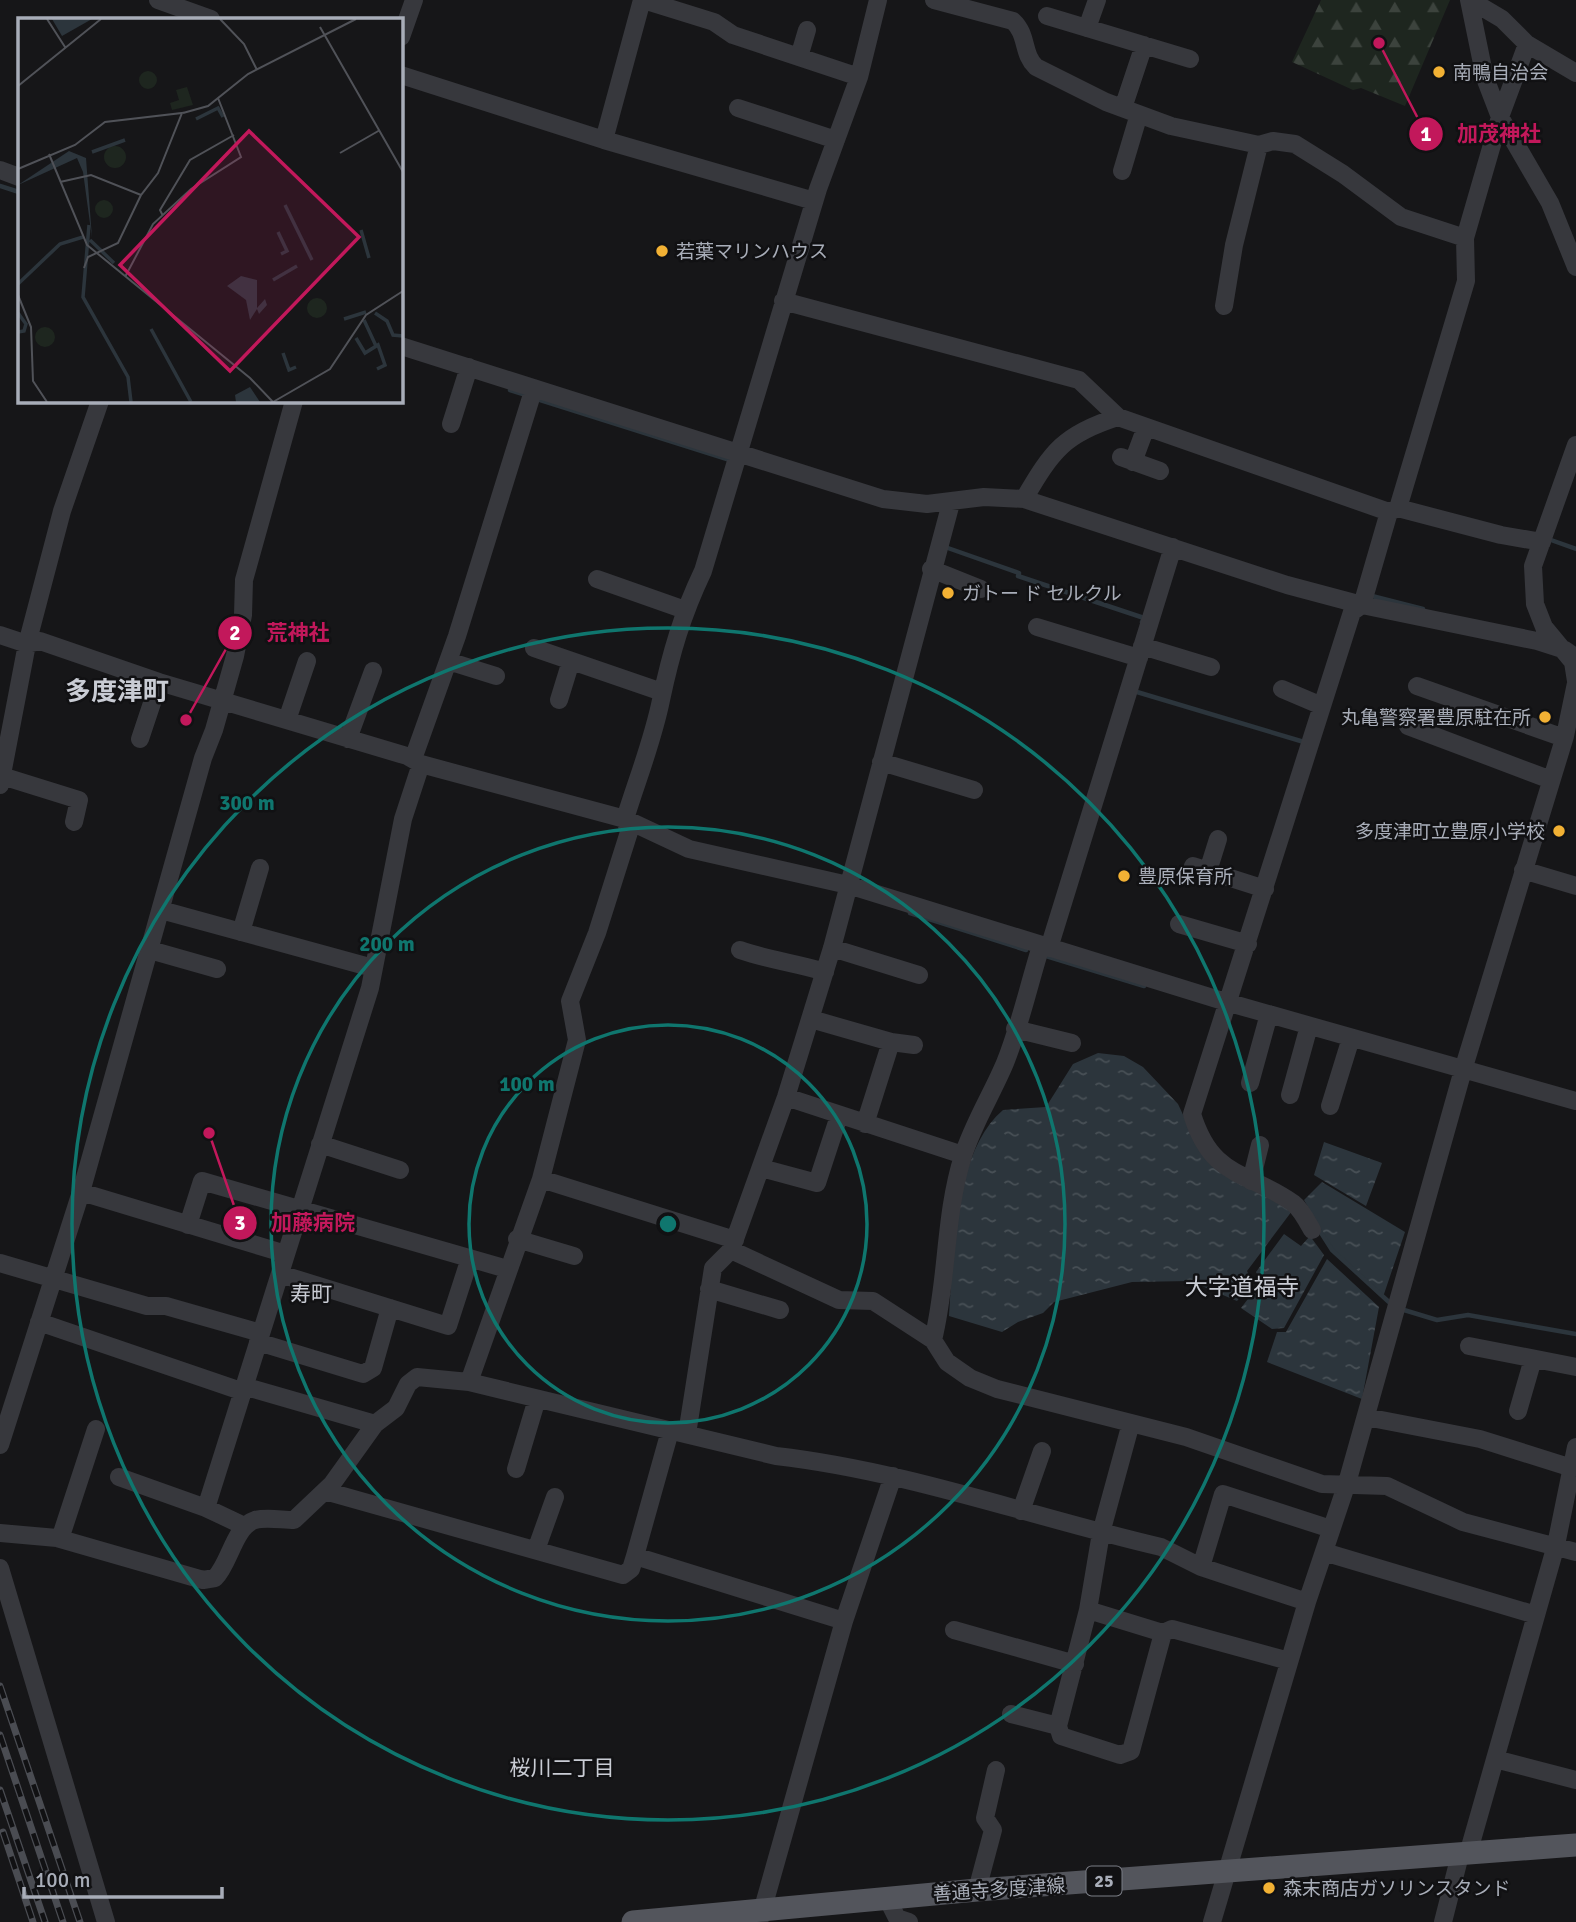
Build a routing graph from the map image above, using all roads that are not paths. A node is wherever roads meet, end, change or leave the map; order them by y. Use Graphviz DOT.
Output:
graph roads {
  1 [pos="158,0"];
  2 [pos="414,0"];
  3 [pos="642,0"];
  4 [pos="878,0"];
  5 [pos="934,0"];
  6 [pos="1097,0"];
  7 [pos="1469,0"];
  8 [pos="1047,16"];
  9 [pos="208,18"];
  10 [pos="1087,28"];
  11 [pos="807,30"];
  12 [pos="402,34"];
  13 [pos="1527,44"];
  14 [pos="1144,45"];
  15 [pos="799,57"];
  16 [pos="1190,59"];
  17 [pos="1576,73"];
  18 [pos="402,75"];
  19 [pos="859,77"];
  20 [pos="738,108"];
  21 [pos="1131,111"];
  22 [pos="1500,117"];
  23 [pos="836,139"];
  24 [pos="604,140"];
  25 [pos="1259,145"];
  26 [pos="0,170"];
  27 [pos="1122,172"];
  28 [pos="18,177"];
  29 [pos="814,201"];
  30 [pos="1465,238"];
  31 [pos="1576,267"];
  32 [pos="783,301"];
  33 [pos="1224,306"];
  34 [pos="402,345"];
  35 [pos="467,372"];
  36 [pos="534,388"];
  37 [pos="100,402"];
  38 [pos="294,402"];
  39 [pos="1118,417"];
  40 [pos="452,424"];
  41 [pos="1146,427"];
  42 [pos="1576,445"];
  43 [pos="737,453"];
  44 [pos="1160,471"];
  45 [pos="1024,499"];
  46 [pos="950,503"];
  47 [pos="1393,510"];
  48 [pos="1542,542"];
  49 [pos="1173,547"];
  50 [pos="931,569"];
  51 [pos="597,579"];
  52 [pos="981,589"];
  53 [pos="1362,605"];
  54 [pos="685,610"];
  55 [pos="1037,627"];
  56 [pos="0,635"];
  57 [pos="27,644"];
  58 [pos="534,648"];
  59 [pos="1136,654"];
  60 [pos="1570,654"];
  61 [pos="307,661"];
  62 [pos="448,661"];
  63 [pos="570,661"];
  64 [pos="1211,667"];
  65 [pos="373,671"];
  66 [pos="496,676"];
  67 [pos="159,682"];
  68 [pos="1576,682"];
  69 [pos="1417,686"];
  70 [pos="1282,690"];
  71 [pos="662,692"];
  72 [pos="222,700"];
  73 [pos="559,700"];
  74 [pos="1318,704"];
  75 [pos="287,720"];
  76 [pos="1408,726"];
  77 [pos="348,738"];
  78 [pos="1564,738"];
  79 [pos="140,739"];
  80 [pos="417,762"];
  81 [pos="881,762"];
  82 [pos="1551,780"];
  83 [pos="1,781"];
  84 [pos="974,790"];
  85 [pos="625,820"];
  86 [pos="74,822"];
  87 [pos="1218,839"];
  88 [pos="260,868"];
  89 [pos="1523,870"];
  90 [pos="848,885"];
  91 [pos="1576,886"];
  92 [pos="1261,887"];
  93 [pos="161,910"];
  94 [pos="1179,924"];
  95 [pos="241,932"];
  96 [pos="1248,944"];
  97 [pos="1045,947"];
  98 [pos="832,948"];
  99 [pos="150,950"];
  100 [pos="740,950"];
  101 [pos="373,968"];
  102 [pos="217,969"];
  103 [pos="825,972"];
  104 [pos="919,975"];
  105 [pos="1226,1002"];
  106 [pos="1269,1014"];
  107 [pos="811,1019"];
  108 [pos="1309,1026"];
  109 [pos="1015,1030"];
  110 [pos="1351,1038"];
  111 [pos="891,1042"];
  112 [pos="1072,1043"];
  113 [pos="914,1045"];
  114 [pos="1463,1070"];
  115 [pos="1250,1083"];
  116 [pos="1290,1095"];
  117 [pos="786,1097"];
  118 [pos="1576,1101"];
  119 [pos="1330,1106"];
  120 [pos="839,1116"];
  121 [pos="865,1124"];
  122 [pos="320,1144"];
  123 [pos="1260,1145"];
  124 [pos="963,1154"];
  125 [pos="761,1168"];
  126 [pos="400,1170"];
  127 [pos="541,1180"];
  128 [pos="1251,1181"];
  129 [pos="81,1192"];
  130 [pos="300,1210"];
  131 [pos="188,1225"];
  132 [pos="1312,1230"];
  133 [pos="517,1239"];
  134 [pos="733,1245"];
  135 [pos="286,1254"];
  136 [pos="574,1256"];
  137 [pos="470,1258"];
  138 [pos="0,1263"];
  139 [pos="507,1269"];
  140 [pos="280,1274"];
  141 [pos="54,1277"];
  142 [pos="709,1289"];
  143 [pos="390,1308"];
  144 [pos="780,1310"];
  145 [pos="39,1322"];
  146 [pos="260,1338"];
  147 [pos="933,1340"];
  148 [pos="1469,1346"];
  149 [pos="1533,1359"];
  150 [pos="1576,1367"];
  151 [pos="469,1382"];
  152 [pos="241,1391"];
  153 [pos="537,1399"];
  154 [pos="1518,1411"];
  155 [pos="1366,1417"];
  156 [pos="1132,1423"];
  157 [pos="375,1424"];
  158 [pos="96,1429"];
  159 [pos="678,1433"];
  160 [pos="0,1445"];
  161 [pos="1576,1447"];
  162 [pos="1042,1451"];
  163 [pos="1572,1468"];
  164 [pos="516,1469"];
  165 [pos="893,1476"];
  166 [pos="119,1477"];
  167 [pos="1347,1483"];
  168 [pos="325,1491"];
  169 [pos="555,1497"];
  170 [pos="206,1508"];
  171 [pos="1021,1511"];
  172 [pos="244,1526"];
  173 [pos="1332,1529"];
  174 [pos="0,1532"];
  175 [pos="1101,1533"];
  176 [pos="60,1538"];
  177 [pos="1556,1545"];
  178 [pos="536,1550"];
  179 [pos="1324,1552"];
  180 [pos="1576,1552"];
  181 [pos="635,1556"];
  182 [pos="1201,1567"];
  183 [pos="0,1568"];
  184 [pos="1307,1602"];
  185 [pos="1088,1610"];
  186 [pos="1536,1615"];
  187 [pos="844,1622"];
  188 [pos="954,1630"];
  189 [pos="1163,1633"];
  190 [pos="1289,1661"];
  191 [pos="1075,1664"];
  192 [pos="1011,1714"];
  193 [pos="1058,1726"];
  194 [pos="1494,1759"];
  195 [pos="996,1770"];
  196 [pos="1576,1780"];
  197 [pos="1576,1845"];
  198 [pos="1464,1854"];
  199 [pos="1225,1872"];
  200 [pos="976,1890"];
  201 [pos="897,1915"];
  202 [pos="760,1916"];
  203 [pos="106,1922"];
  204 [pos="633,1922"];
  205 [pos="1212,1922"];
  206 [pos="1443,1922"];
  1 -- 9 [label="street"];
  2 -- 12 [label="street"];
  3 -- 15 [label="street"];
  3 -- 24 [label="street"];
  4 -- 19 [label="street"];
  5 -- 21 [label="street"];
  6 -- 10 [label="street"];
  7 -- 13 [label="street"];
  7 -- 22 [label="street"];
  8 -- 10 [label="street"];
  10 -- 14 [label="street"];
  11 -- 15 [label="street"];
  13 -- 17 [label="street"];
  13 -- 22 [label="street"];
  14 -- 16 [label="street"];
  14 -- 21 [label="street"];
  15 -- 19 [label="street"];
  18 -- 24 [label="street"];
  19 -- 23 [label="street"];
  20 -- 23 [label="street"];
  21 -- 25 [label="street"];
  21 -- 27 [label="street"];
  22 -- 30 [label="street"];
  22 -- 31 [label="street"];
  23 -- 29 [label="street"];
  24 -- 29 [label="street"];
  25 -- 30 [label="street"];
  25 -- 33 [label="street"];
  26 -- 28 [label="street"];
  29 -- 32 [label="street"];
  30 -- 47 [label="street"];
  32 -- 39 [label="street"];
  32 -- 43 [label="street"];
  34 -- 35 [label="street"];
  35 -- 36 [label="street"];
  35 -- 40 [label="street"];
  36 -- 43 [label="street"];
  36 -- 62 [label="street"];
  37 -- 57 [label="street"];
  38 -- 72 [label="street"];
  39 -- 41 [label="street"];
  39 -- 45 [label="street"];
  41 -- 44 [label="street"];
  41 -- 47 [label="street"];
  42 -- 48 [label="street"];
  43 -- 46 [label="street"];
  43 -- 54 [label="street"];
  45 -- 46 [label="street"];
  45 -- 49 [label="street"];
  46 -- 50 [label="street"];
  47 -- 48 [label="street"];
  47 -- 53 [label="street"];
  48 -- 60 [label="street"];
  49 -- 53 [label="street"];
  49 -- 59 [label="street"];
  50 -- 52 [label="street"];
  50 -- 81 [label="street"];
  51 -- 54 [label="street"];
  53 -- 60 [label="street"];
  53 -- 74 [label="street"];
  54 -- 71 [label="street"];
  55 -- 59 [label="street"];
  56 -- 57 [label="street"];
  57 -- 67 [label="street"];
  57 -- 83 [label="street"];
  58 -- 63 [label="street"];
  59 -- 64 [label="street"];
  59 -- 97 [label="street"];
  60 -- 68 [label="street"];
  61 -- 75 [label="street"];
  62 -- 66 [label="street"];
  62 -- 80 [label="street"];
  63 -- 71 [label="street"];
  63 -- 73 [label="street"];
  65 -- 77 [label="street"];
  67 -- 72 [label="street"];
  67 -- 79 [label="street"];
  68 -- 78 [label="street"];
  69 -- 78 [label="street"];
  70 -- 74 [label="street"];
  71 -- 85 [label="street"];
  72 -- 75 [label="street"];
  72 -- 93 [label="street"];
  74 -- 92 [label="street"];
  75 -- 77 [label="street"];
  76 -- 82 [label="street"];
  77 -- 80 [label="street"];
  78 -- 82 [label="street"];
  80 -- 85 [label="street"];
  80 -- 101 [label="street"];
  81 -- 84 [label="street"];
  81 -- 90 [label="street"];
  82 -- 89 [label="street"];
  83 -- 86 [label="street"];
  85 -- 90 [label="street"];
  85 -- 127 [label="street"];
  87 -- 92 [label="street"];
  88 -- 95 [label="street"];
  89 -- 91 [label="street"];
  89 -- 114 [label="street"];
  90 -- 97 [label="street"];
  90 -- 98 [label="street"];
  92 -- 96 [label="street"];
  93 -- 95 [label="street"];
  93 -- 99 [label="street"];
  94 -- 96 [label="street"];
  95 -- 101 [label="street"];
  96 -- 105 [label="street"];
  97 -- 105 [label="street"];
  97 -- 109 [label="street"];
  98 -- 103 [label="street"];
  98 -- 104 [label="street"];
  99 -- 102 [label="street"];
  99 -- 129 [label="street"];
  100 -- 103 [label="street"];
  101 -- 122 [label="street"];
  103 -- 107 [label="street"];
  105 -- 106 [label="street"];
  105 -- 128 [label="street"];
  106 -- 108 [label="street"];
  106 -- 115 [label="street"];
  107 -- 111 [label="street"];
  107 -- 117 [label="street"];
  108 -- 110 [label="street"];
  108 -- 116 [label="street"];
  109 -- 112 [label="street"];
  109 -- 124 [label="street"];
  110 -- 114 [label="street"];
  110 -- 119 [label="street"];
  111 -- 113 [label="street"];
  111 -- 121 [label="street"];
  114 -- 118 [label="street"];
  114 -- 155 [label="street"];
  117 -- 120 [label="street"];
  117 -- 125 [label="street"];
  120 -- 121 [label="street"];
  120 -- 125 [label="street"];
  121 -- 124 [label="street"];
  122 -- 126 [label="street"];
  122 -- 130 [label="street"];
  123 -- 128 [label="street"];
  124 -- 147 [label="street"];
  125 -- 134 [label="street"];
  127 -- 133 [label="street"];
  127 -- 134 [label="street"];
  128 -- 132 [label="street"];
  129 -- 131 [label="street"];
  129 -- 141 [label="street"];
  130 -- 131 [label="street"];
  130 -- 135 [label="street"];
  130 -- 137 [label="street"];
  131 -- 135 [label="street"];
  133 -- 136 [label="street"];
  133 -- 139 [label="street"];
  134 -- 142 [label="street"];
  134 -- 147 [label="street"];
  135 -- 140 [label="street"];
  137 -- 139 [label="street"];
  137 -- 143 [label="street"];
  138 -- 141 [label="street"];
  139 -- 151 [label="street"];
  140 -- 143 [label="street"];
  140 -- 146 [label="street"];
  141 -- 145 [label="street"];
  141 -- 146 [label="street"];
  142 -- 144 [label="street"];
  142 -- 159 [label="street"];
  143 -- 146 [label="street"];
  145 -- 152 [label="street"];
  145 -- 160 [label="street"];
  146 -- 152 [label="street"];
  147 -- 156 [label="street"];
  148 -- 149 [label="street"];
  149 -- 150 [label="street"];
  149 -- 154 [label="street"];
  151 -- 153 [label="street"];
  151 -- 157 [label="street"];
  152 -- 157 [label="street"];
  152 -- 170 [label="street"];
  153 -- 159 [label="street"];
  153 -- 164 [label="street"];
  155 -- 163 [label="street"];
  155 -- 167 [label="street"];
  156 -- 167 [label="street"];
  156 -- 175 [label="street"];
  157 -- 168 [label="street"];
  158 -- 176 [label="street"];
  159 -- 165 [label="street"];
  159 -- 181 [label="street"];
  161 -- 163 [label="street"];
  162 -- 171 [label="street"];
  163 -- 177 [label="street"];
  165 -- 171 [label="street"];
  165 -- 187 [label="street"];
  166 -- 170 [label="street"];
  167 -- 173 [label="street"];
  167 -- 177 [label="street"];
  168 -- 172 [label="street"];
  168 -- 178 [label="street"];
  169 -- 178 [label="street"];
  170 -- 172 [label="street"];
  171 -- 175 [label="street"];
  172 -- 176 [label="street"];
  173 -- 179 [label="street"];
  173 -- 182 [label="street"];
  174 -- 176 [label="street"];
  175 -- 182 [label="street"];
  175 -- 185 [label="street"];
  177 -- 180 [label="street"];
  177 -- 186 [label="street"];
  178 -- 181 [label="street"];
  179 -- 184 [label="street"];
  179 -- 186 [label="street"];
  181 -- 187 [label="street"];
  182 -- 184 [label="street"];
  183 -- 203 [label="street"];
  184 -- 190 [label="street"];
  185 -- 189 [label="street"];
  185 -- 191 [label="street"];
  186 -- 194 [label="street"];
  187 -- 202 [label="street"];
  188 -- 191 [label="street"];
  189 -- 190 [label="street"];
  189 -- 193 [label="street"];
  190 -- 199 [label="street"];
  191 -- 193 [label="street"];
  192 -- 193 [label="street"];
  194 -- 196 [label="street"];
  194 -- 198 [label="street"];
  195 -- 200 [label="street"];
  197 -- 198 [label="main road, 善通寺多度津線 / 25"];
  198 -- 199 [label="main road, 善通寺多度津線 / 25"];
  198 -- 206 [label="street"];
  199 -- 200 [label="main road, 善通寺多度津線 / 25"];
  199 -- 205 [label="street"];
  200 -- 201 [label="main road, 善通寺多度津線 / 25"];
  201 -- 202 [label="main road, 善通寺多度津線 / 25"];
  202 -- 204 [label="main road, 善通寺多度津線 / 25"];
}
